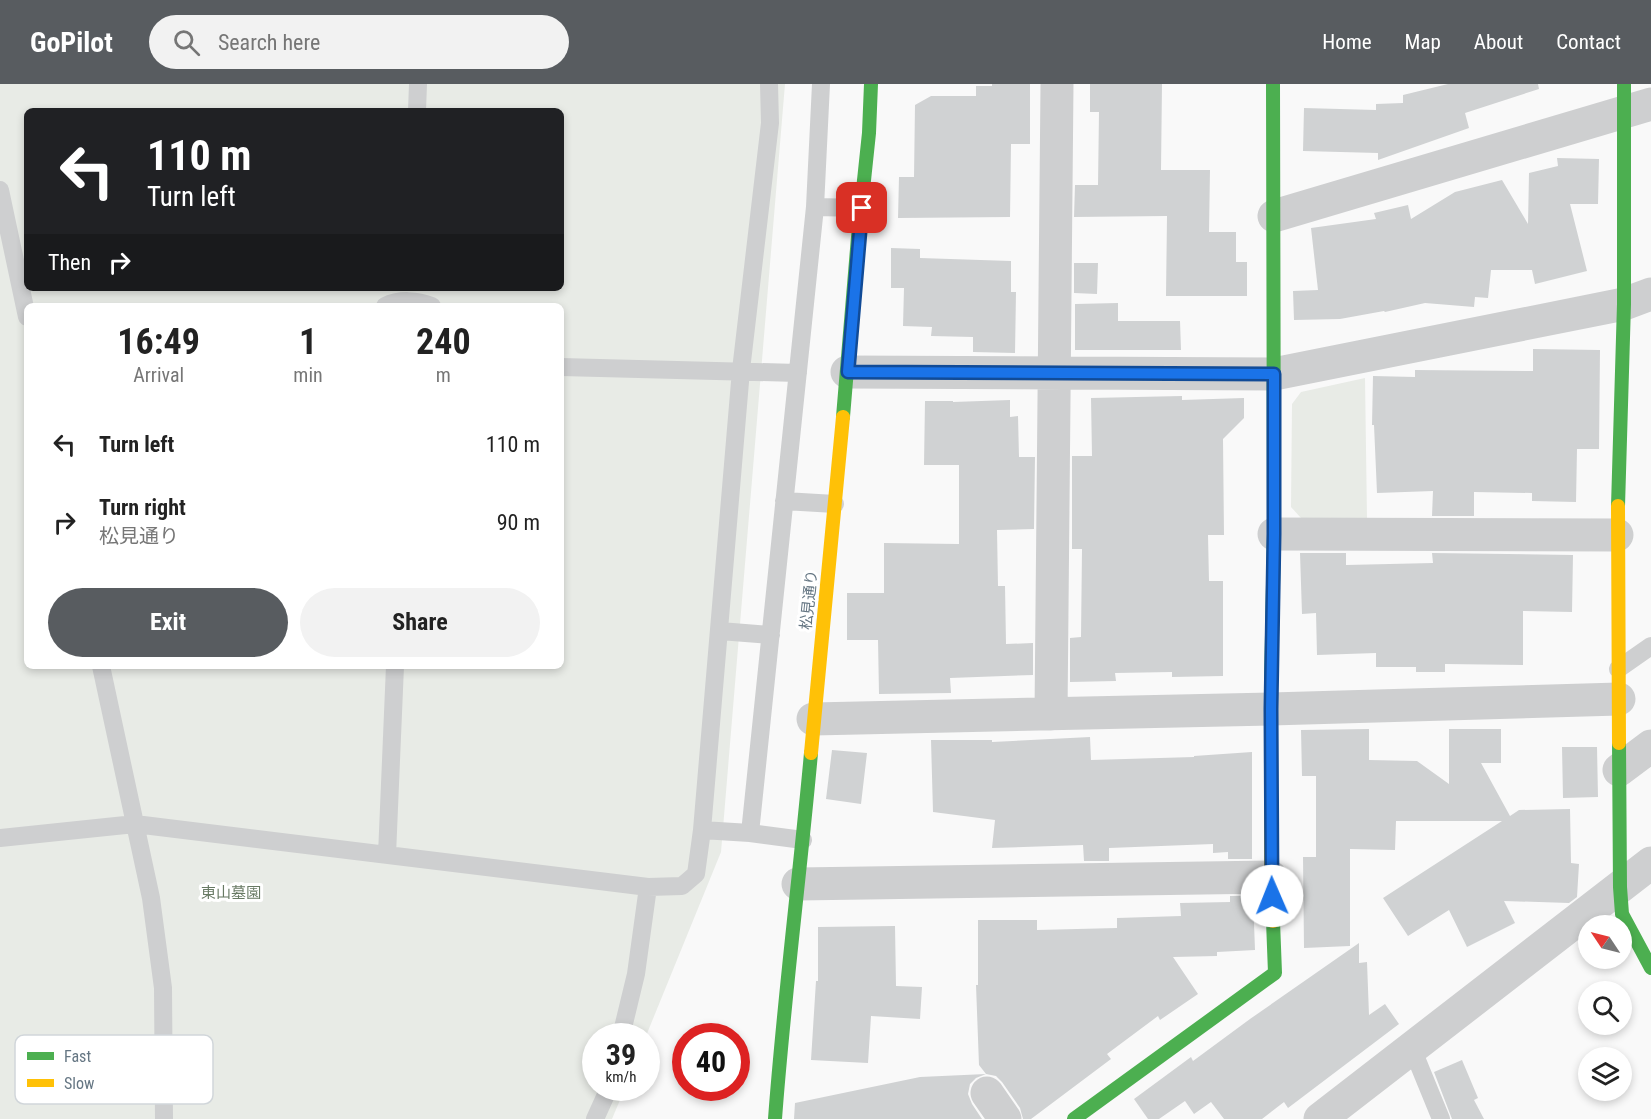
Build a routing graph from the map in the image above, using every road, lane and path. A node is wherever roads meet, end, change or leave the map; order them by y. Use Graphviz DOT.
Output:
graph roads {
  1 [pos="418,84"];
  2 [pos="769,84"];
  3 [pos="821,84"];
  4 [pos="870,84"];
  5 [pos="1057,84"];
  6 [pos="1273,84"];
  7 [pos="1633,100"];
  8 [pos="417,108"];
  9 [pos="0,190"];
  10 [pos="815,207"];
  11 [pos="862,208"];
  12 [pos="1274,216"];
  13 [pos="411,294"];
  14 [pos="1638,299"];
  15 [pos="24,303"];
  16 [pos="391,303"];
  17 [pos="427,303"];
  18 [pos="564,367"];
  19 [pos="741,370"];
  20 [pos="848,372"];
  21 [pos="798,373"];
  22 [pos="1054,373"];
  23 [pos="1274,374"];
  24 [pos="784,501"];
  25 [pos="835,504"];
  26 [pos="1274,534"];
  27 [pos="1617,535"];
  28 [pos="720,631"];
  29 [pos="771,635"];
  30 [pos="1651,646"];
  31 [pos="102,669"];
  32 [pos="395,669"];
  33 [pos="1618,684"];
  34 [pos="1271,709"];
  35 [pos="1051,714"];
  36 [pos="813,719"];
  37 [pos="1651,746"];
  38 [pos="1619,770"];
  39 [pos="135,824"];
  40 [pos="702,830"];
  41 [pos="750,833"];
  42 [pos="0,838"];
  43 [pos="803,840"];
  44 [pos="387,855"];
  45 [pos="1651,863"];
  46 [pos="1271,877"];
  47 [pos="798,884"];
  48 [pos="648,886"];
  49 [pos="1620,887"];
  50 [pos="1651,968"];
  51 [pos="624,1023"];
  52 [pos="163,1035"];
  53 [pos="1412,1048"];
  54 [pos="603,1101"];
  55 [pos="164,1104"];
  56 [pos="164,1119"];
  57 [pos="595,1119"];
  58 [pos="775,1119"];
  59 [pos="1074,1119"];
  60 [pos="1320,1119"];
  61 [pos="1441,1119"];
  1 -- 8 [label="lane"];
  2 -- 19 [label="lane"];
  3 -- 10 [label="lane"];
  4 -- 11 [label="street, 松見通り"];
  5 -- 22 [label="street"];
  6 -- 12 [label="street"];
  7 -- 12 [label="street"];
  7 -- 14 [label="street"];
  9 -- 15 [label="lane"];
  10 -- 11 [label="lane"];
  10 -- 21 [label="lane"];
  11 -- 20 [label="street, 松見通り"];
  12 -- 23 [label="street"];
  13 -- 16 [label="lane"];
  13 -- 17 [label="lane"];
  14 -- 23 [label="street"];
  14 -- 27 [label="street"];
  18 -- 19 [label="lane"];
  19 -- 21 [label="lane"];
  19 -- 28 [label="lane"];
  20 -- 22 [label="street"];
  20 -- 25 [label="street, 松見通り"];
  21 -- 24 [label="lane"];
  22 -- 23 [label="street"];
  22 -- 35 [label="street"];
  23 -- 26 [label="street"];
  24 -- 25 [label="lane"];
  24 -- 29 [label="lane"];
  25 -- 36 [label="street, 松見通り"];
  26 -- 27 [label="street"];
  26 -- 34 [label="street"];
  27 -- 33 [label="street"];
  28 -- 29 [label="lane"];
  28 -- 40 [label="lane"];
  29 -- 41 [label="lane"];
  30 -- 33 [label="lane"];
  31 -- 39 [label="lane"];
  32 -- 44 [label="lane"];
  33 -- 34 [label="street"];
  33 -- 38 [label="street"];
  34 -- 35 [label="street"];
  34 -- 46 [label="street"];
  35 -- 36 [label="street"];
  36 -- 43 [label="street, 松見通り"];
  37 -- 38 [label="street"];
  38 -- 49 [label="street"];
  39 -- 42 [label="lane"];
  39 -- 44 [label="lane"];
  39 -- 52 [label="lane"];
  40 -- 41 [label="lane"];
  40 -- 48 [label="lane"];
  41 -- 43 [label="lane"];
  43 -- 47 [label="street, 松見通り"];
  44 -- 48 [label="lane"];
  45 -- 49 [label="street"];
  46 -- 47 [label="street"];
  46 -- 59 [label="street"];
  47 -- 58 [label="street, 松見通り"];
  48 -- 51 [label="lane"];
  49 -- 50 [label="street"];
  49 -- 53 [label="street"];
  53 -- 60 [label="street"];
  53 -- 61 [label="lane"];
  54 -- 57 [label="lane"];
  55 -- 56 [label="lane"];
}
